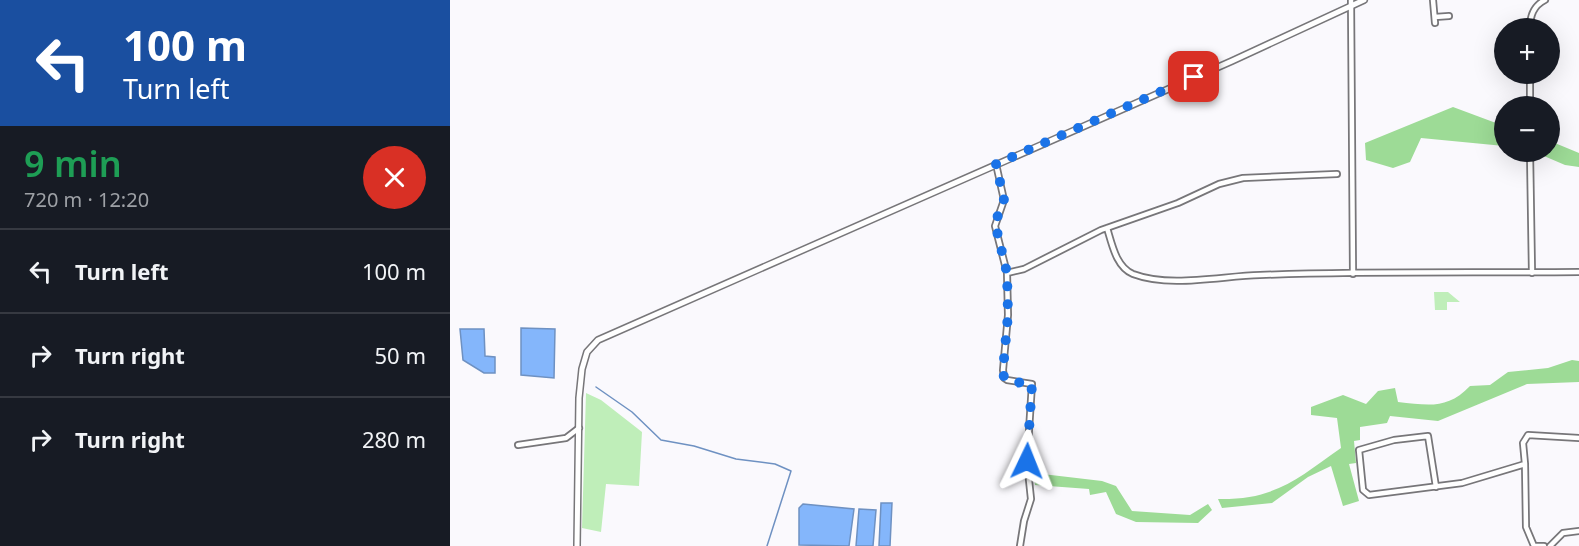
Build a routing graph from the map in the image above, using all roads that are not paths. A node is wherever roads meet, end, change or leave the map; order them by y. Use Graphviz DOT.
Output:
graph roads {
  1 [pos="1364,0"];
  2 [pos="1433,0"];
  3 [pos="1545,0"];
  4 [pos="1351,3"];
  5 [pos="1449,16"];
  6 [pos="1531,18"];
  7 [pos="1530,162"];
  8 [pos="996,164"];
  9 [pos="1338,174"];
  10 [pos="1107,228"];
  11 [pos="1579,272"];
  12 [pos="1007,273"];
  13 [pos="1353,273"];
  14 [pos="1532,273"];
  15 [pos="579,428"];
  16 [pos="1579,438"];
  17 [pos="518,445"];
  18 [pos="1525,464"];
  19 [pos="1436,487"];
  20 [pos="1579,531"];
  21 [pos="577,546"];
  22 [pos="1020,546"];
  23 [pos="1535,546"];
  24 [pos="1544,546"];
  25 [pos="1550,546"];
  1 -- 4 [label="street"];
  2 -- 5 [label="street"];
  3 -- 6 [label="street"];
  4 -- 8 [label="street"];
  4 -- 13 [label="street"];
  7 -- 14 [label="street"];
  8 -- 12 [label="street"];
  8 -- 15 [label="street"];
  9 -- 10 [label="street"];
  10 -- 12 [label="street"];
  10 -- 13 [label="street"];
  11 -- 14 [label="street"];
  12 -- 22 [label="street"];
  13 -- 14 [label="street"];
  15 -- 17 [label="street"];
  15 -- 21 [label="street"];
  16 -- 18 [label="street"];
  18 -- 19 [label="street"];
  18 -- 23 [label="street"];
  19 -- 19 [label="street"];
  20 -- 25 [label="street"];
  23 -- 24 [label="street"];
}
